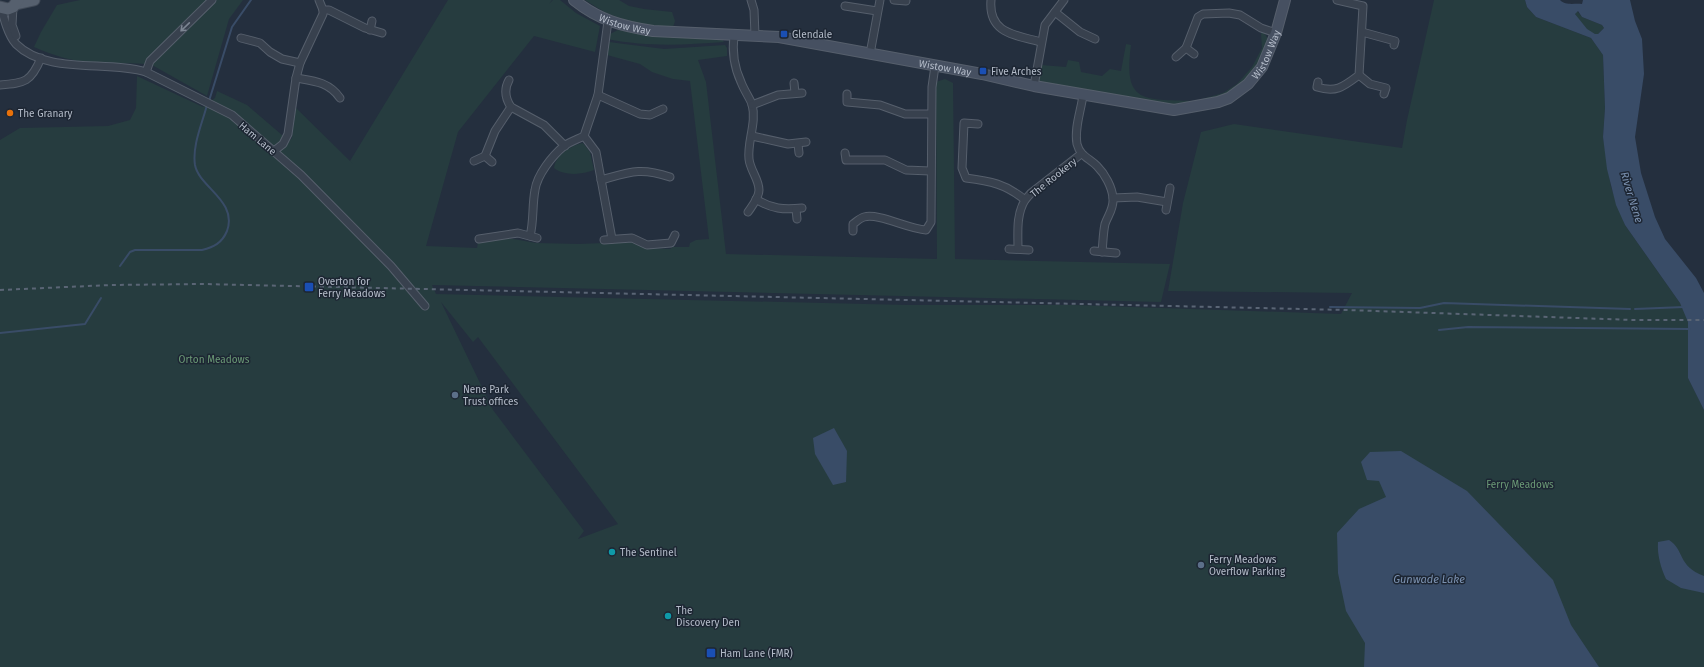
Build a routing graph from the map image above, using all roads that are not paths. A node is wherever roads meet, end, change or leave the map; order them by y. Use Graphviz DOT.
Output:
graph roads {
  1 [pos="34,0"];
  2 [pos="212,0"];
  3 [pos="319,0"];
  4 [pos="574,0"];
  5 [pos="751,0"];
  6 [pos="880,0"];
  7 [pos="894,0"];
  8 [pos="991,0"];
  9 [pos="1064,0"];
  10 [pos="1285,0"];
  11 [pos="1337,0"];
  12 [pos="906,1"];
  13 [pos="1364,3"];
  14 [pos="16,4"];
  15 [pos="845,6"];
  16 [pos="0,7"];
  17 [pos="323,10"];
  18 [pos="877,11"];
  19 [pos="1055,12"];
  20 [pos="372,21"];
  21 [pos="608,21"];
  22 [pos="370,30"];
  23 [pos="1362,32"];
  24 [pos="382,33"];
  25 [pos="1276,33"];
  26 [pos="734,35"];
  27 [pos="754,35"];
  28 [pos="241,38"];
  29 [pos="1095,39"];
  30 [pos="1395,41"];
  31 [pos="1041,42"];
  32 [pos="1186,48"];
  33 [pos="870,54"];
  34 [pos="1194,54"];
  35 [pos="1176,57"];
  36 [pos="41,58"];
  37 [pos="300,63"];
  38 [pos="936,66"];
  39 [pos="146,72"];
  40 [pos="1359,75"];
  41 [pos="296,78"];
  42 [pos="509,80"];
  43 [pos="1318,82"];
  44 [pos="794,83"];
  45 [pos="0,85"];
  46 [pos="1034,86"];
  47 [pos="1386,89"];
  48 [pos="598,95"];
  49 [pos="1082,95"];
  50 [pos="340,98"];
  51 [pos="847,101"];
  52 [pos="752,105"];
  53 [pos="511,106"];
  54 [pos="663,109"];
  55 [pos="931,114"];
  56 [pos="978,124"];
  57 [pos="584,136"];
  58 [pos="752,136"];
  59 [pos="806,142"];
  60 [pos="798,144"];
  61 [pos="565,146"];
  62 [pos="274,151"];
  63 [pos="799,153"];
  64 [pos="1081,154"];
  65 [pos="485,156"];
  66 [pos="846,160"];
  67 [pos="474,161"];
  68 [pos="492,162"];
  69 [pos="930,171"];
  70 [pos="670,177"];
  71 [pos="601,180"];
  72 [pos="1170,188"];
  73 [pos="1113,198"];
  74 [pos="756,199"];
  75 [pos="1025,200"];
  76 [pos="1167,202"];
  77 [pos="1166,210"];
  78 [pos="748,212"];
  79 [pos="797,219"];
  80 [pos="851,225"];
  81 [pos="675,235"];
  82 [pos="479,238"];
  83 [pos="1009,249"];
  84 [pos="1018,249"];
  85 [pos="1029,250"];
  86 [pos="1094,251"];
  87 [pos="1102,252"];
  88 [pos="1116,253"];
  89 [pos="426,306"];
  1 -- 14 [label="main road"];
  2 -- 39 [label="street, one-way"];
  3 -- 17 [label="street"];
  4 -- 21 [label="street, Wistow Way"];
  5 -- 27 [label="street"];
  6 -- 18 [label="street"];
  7 -- 12 [label="street"];
  8 -- 31 [label="street"];
  9 -- 19 [label="street"];
  10 -- 25 [label="street, Wistow Way"];
  11 -- 13 [label="street"];
  13 -- 23 [label="street"];
  14 -- 16 [label="main road"];
  14 -- 36 [label="street, Ham Lane"];
  15 -- 18 [label="street"];
  16 -- 36 [label="street, Ham Lane"];
  17 -- 22 [label="street"];
  17 -- 37 [label="street"];
  18 -- 33 [label="street"];
  19 -- 29 [label="street"];
  19 -- 31 [label="street"];
  20 -- 22 [label="street"];
  21 -- 26 [label="street, Wistow Way"];
  21 -- 48 [label="street"];
  22 -- 24 [label="street"];
  23 -- 30 [label="street"];
  23 -- 40 [label="street"];
  25 -- 32 [label="street"];
  25 -- 49 [label="street, Wistow Way"];
  26 -- 27 [label="street, Wistow Way"];
  26 -- 52 [label="street"];
  27 -- 33 [label="street, Wistow Way"];
  28 -- 37 [label="street"];
  31 -- 46 [label="street"];
  32 -- 34 [label="street"];
  32 -- 35 [label="street"];
  33 -- 38 [label="street, Wistow Way"];
  36 -- 39 [label="street, Ham Lane"];
  36 -- 45 [label="street"];
  37 -- 41 [label="street"];
  38 -- 46 [label="street, Wistow Way"];
  38 -- 55 [label="street"];
  39 -- 62 [label="street, Ham Lane"];
  40 -- 43 [label="street"];
  40 -- 47 [label="street"];
  41 -- 50 [label="street"];
  41 -- 62 [label="street"];
  42 -- 53 [label="street"];
  44 -- 52 [label="street"];
  46 -- 49 [label="street, Wistow Way"];
  48 -- 54 [label="street"];
  48 -- 57 [label="street"];
  49 -- 64 [label="street, The Rookery"];
  51 -- 55 [label="street"];
  52 -- 58 [label="street"];
  53 -- 61 [label="street"];
  53 -- 65 [label="street"];
  55 -- 69 [label="street"];
  56 -- 75 [label="street, The Rookery"];
  57 -- 61 [label="street"];
  57 -- 71 [label="street"];
  58 -- 60 [label="street"];
  58 -- 74 [label="street"];
  59 -- 60 [label="street"];
  60 -- 63 [label="street"];
  61 -- 82 [label="street"];
  62 -- 89 [label="street, Ham Lane"];
  64 -- 73 [label="street, The Rookery"];
  64 -- 75 [label="street, The Rookery"];
  65 -- 67 [label="street"];
  65 -- 68 [label="street"];
  66 -- 69 [label="street"];
  69 -- 80 [label="street"];
  70 -- 71 [label="street"];
  71 -- 81 [label="street"];
  72 -- 76 [label="street"];
  73 -- 76 [label="street"];
  73 -- 87 [label="street"];
  74 -- 78 [label="street"];
  74 -- 79 [label="street"];
  75 -- 84 [label="street, The Rookery"];
  76 -- 77 [label="street"];
  83 -- 84 [label="street"];
  84 -- 85 [label="street"];
  86 -- 87 [label="street"];
  87 -- 88 [label="street"];
}
